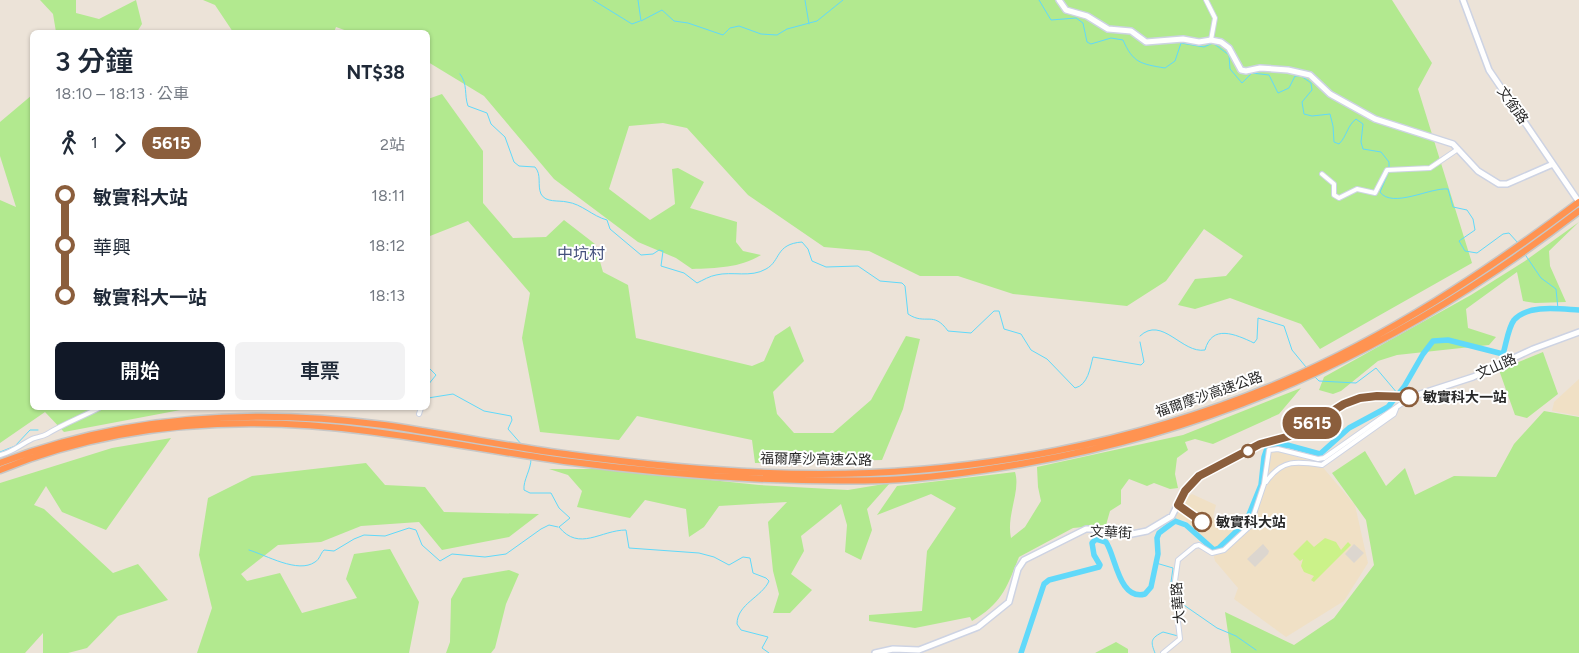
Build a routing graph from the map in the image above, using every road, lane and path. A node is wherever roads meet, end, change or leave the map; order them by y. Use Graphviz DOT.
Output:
graph roads {
  1 [pos="1059,0"];
  2 [pos="1206,0"];
  3 [pos="1463,0"];
  4 [pos="1210,40"];
  5 [pos="1458,149"];
  6 [pos="1553,164"];
  7 [pos="1322,174"];
  8 [pos="1577,207"];
  9 [pos="1579,332"];
  10 [pos="1327,365"];
  11 [pos="1411,397"];
  12 [pos="1396,409"];
  13 [pos="95,410"];
  14 [pos="420,410"];
  15 [pos="419,414"];
  16 [pos="0,455"];
  17 [pos="0,463"];
  18 [pos="0,470"];
  19 [pos="1264,484"];
  20 [pos="875,653"];
  21 [pos="1163,653"];
  1 -- 4 [label="street"];
  2 -- 4 [label="street"];
  3 -- 6 [label="street, 文銜路"];
  4 -- 5 [label="street"];
  5 -- 6 [label="street"];
  5 -- 7 [label="street"];
  6 -- 8 [label="street, 文銜路"];
  8 -- 10 [label="highway, 福爾摩沙高速公路"];
  9 -- 11 [label="street, 文山路"];
  10 -- 17 [label="highway, 福爾摩沙高速公路"];
  10 -- 18 [label="highway, 福爾摩沙高速公路"];
  11 -- 12 [label="street, 大華路"];
  11 -- 20 [label="street, 文華街"];
  12 -- 19 [label="street, 大華路"];
  12 -- 19 [label="street, 大華路"];
  13 -- 16 [label="street"];
  14 -- 15 [label="street"];
  19 -- 21 [label="street, 大華路"];
}
